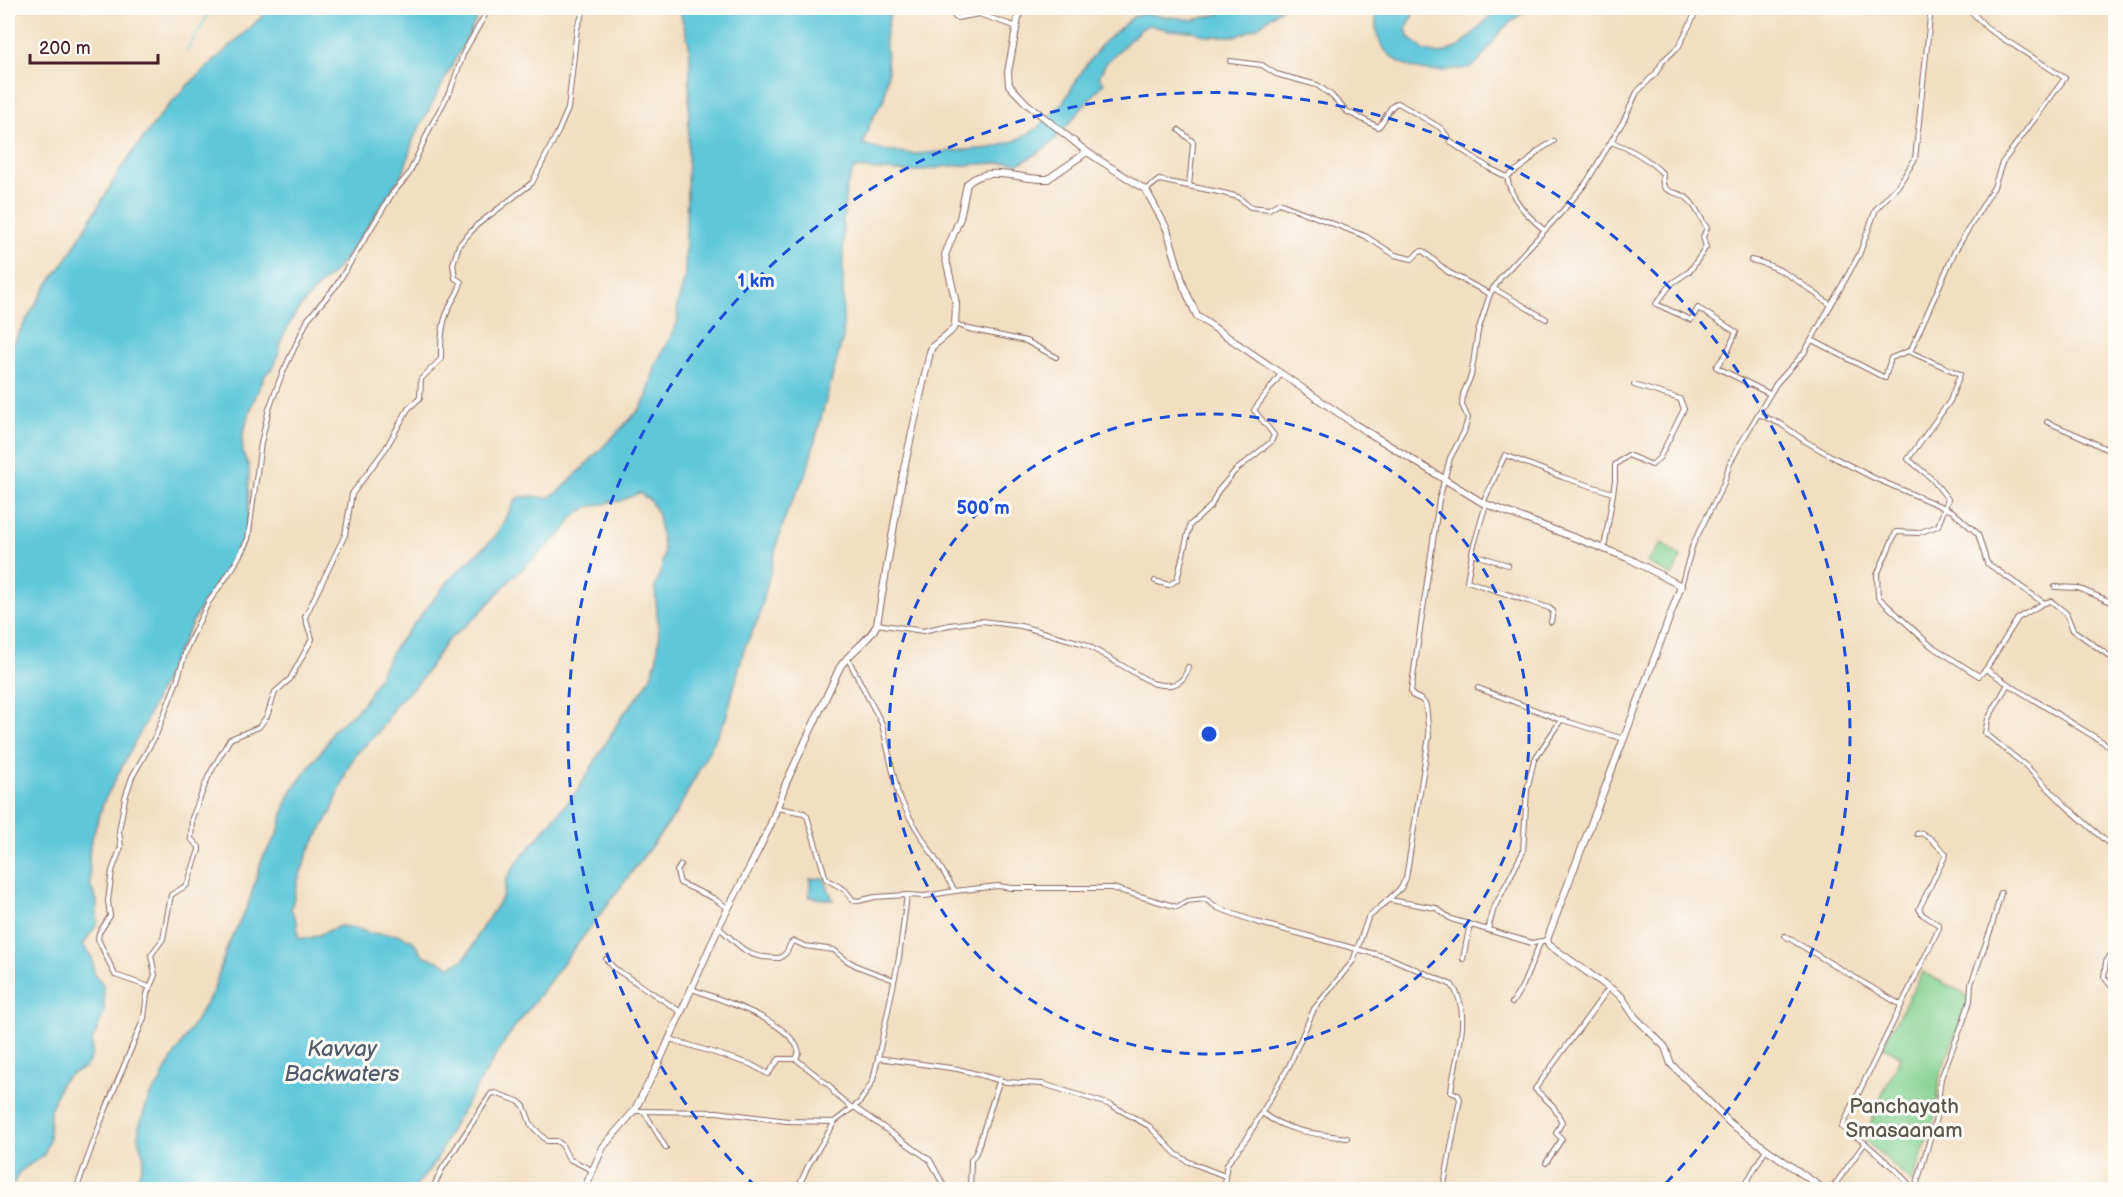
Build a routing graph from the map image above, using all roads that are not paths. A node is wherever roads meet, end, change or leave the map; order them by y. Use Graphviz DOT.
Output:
graph roads {
  1 [pos="489,8"];
  2 [pos="585,8"];
  3 [pos="954,8"];
  4 [pos="1020,8"];
  5 [pos="1698,8"];
  6 [pos="1931,8"];
  7 [pos="1968,8"];
  8 [pos="1017,27"];
  9 [pos="1230,61"];
  10 [pos="1179,130"];
  11 [pos="1554,141"];
  12 [pos="1611,142"];
  13 [pos="1087,152"];
  14 [pos="1507,177"];
  15 [pos="1189,186"];
  16 [pos="1146,190"];
  17 [pos="1544,230"];
  18 [pos="1751,260"];
  19 [pos="1493,288"];
  20 [pos="1490,294"];
  21 [pos="1831,305"];
  22 [pos="1546,319"];
  23 [pos="955,324"];
  24 [pos="1812,340"];
  25 [pos="1911,350"];
  26 [pos="1056,357"];
  27 [pos="1281,373"];
  28 [pos="1634,385"];
  29 [pos="1770,394"];
  30 [pos="1758,414"];
  31 [pos="2048,422"];
  32 [pos="2115,454"];
  33 [pos="1444,478"];
  34 [pos="1613,493"];
  35 [pos="1484,504"];
  36 [pos="1945,508"];
  37 [pos="1604,549"];
  38 [pos="1472,554"];
  39 [pos="1508,565"];
  40 [pos="1155,581"];
  41 [pos="1681,586"];
  42 [pos="2055,587"];
  43 [pos="2044,603"];
  44 [pos="2115,604"];
  45 [pos="1551,622"];
  46 [pos="877,624"];
  47 [pos="2115,654"];
  48 [pos="847,656"];
  49 [pos="1188,667"];
  50 [pos="1986,669"];
  51 [pos="2008,684"];
  52 [pos="1478,688"];
  53 [pos="1560,720"];
  54 [pos="1625,739"];
  55 [pos="2115,750"];
  56 [pos="776,808"];
  57 [pos="1917,834"];
  58 [pos="2115,850"];
  59 [pos="681,865"];
  60 [pos="955,891"];
  61 [pos="2001,893"];
  62 [pos="907,896"];
  63 [pos="1389,899"];
  64 [pos="728,908"];
  65 [pos="1470,924"];
  66 [pos="718,928"];
  67 [pos="1488,929"];
  68 [pos="1785,936"];
  69 [pos="1544,941"];
  70 [pos="2115,946"];
  71 [pos="1358,948"];
  72 [pos="606,959"];
  73 [pos="1463,959"];
  74 [pos="894,980"];
  75 [pos="150,987"];
  76 [pos="1609,987"];
  77 [pos="692,989"];
  78 [pos="2115,992"];
  79 [pos="1512,1003"];
  80 [pos="1900,1005"];
  81 [pos="681,1012"];
  82 [pos="669,1038"];
  83 [pos="878,1058"];
  84 [pos="796,1059"];
  85 [pos="1000,1079"];
  86 [pos="853,1108"];
  87 [pos="634,1111"];
  88 [pos="644,1112"];
  89 [pos="1262,1113"];
  90 [pos="834,1122"];
  91 [pos="1347,1138"];
  92 [pos="1865,1143"];
  93 [pos="666,1148"];
  94 [pos="1767,1148"];
  95 [pos="1546,1163"];
  96 [pos="592,1170"];
  97 [pos="1225,1176"];
  98 [pos="1912,1189"];
  99 [pos="76,1190"];
  100 [pos="432,1190"];
  101 [pos="584,1190"];
  102 [pos="798,1190"];
  103 [pos="946,1190"];
  104 [pos="970,1190"];
  105 [pos="1226,1190"];
  106 [pos="1443,1190"];
  107 [pos="1742,1190"];
  108 [pos="1825,1190"];
  109 [pos="1831,1190"];
  110 [pos="2001,1190"];
  111 [pos="2007,1190"];
  1 -- 75 [label="street"];
  2 -- 75 [label="street"];
  3 -- 8 [label="street"];
  4 -- 8 [label="main road"];
  5 -- 12 [label="street"];
  6 -- 21 [label="street"];
  7 -- 25 [label="street"];
  8 -- 13 [label="main road"];
  9 -- 14 [label="street"];
  10 -- 15 [label="street"];
  11 -- 14 [label="street"];
  12 -- 17 [label="street"];
  12 -- 29 [label="street"];
  13 -- 16 [label="main road"];
  13 -- 23 [label="main road"];
  14 -- 17 [label="street"];
  15 -- 16 [label="street"];
  15 -- 20 [label="street"];
  16 -- 27 [label="main road"];
  17 -- 19 [label="street"];
  18 -- 21 [label="street"];
  19 -- 20 [label="street"];
  19 -- 22 [label="street"];
  20 -- 33 [label="street"];
  21 -- 24 [label="street"];
  23 -- 26 [label="street"];
  23 -- 46 [label="main road"];
  24 -- 25 [label="street"];
  24 -- 29 [label="street"];
  25 -- 36 [label="street"];
  27 -- 33 [label="main road"];
  27 -- 40 [label="street"];
  28 -- 34 [label="street"];
  29 -- 30 [label="street"];
  30 -- 36 [label="street"];
  30 -- 41 [label="street"];
  31 -- 32 [label="street"];
  33 -- 35 [label="main road"];
  33 -- 63 [label="street"];
  34 -- 35 [label="street"];
  34 -- 37 [label="street"];
  35 -- 37 [label="main road"];
  35 -- 38 [label="street"];
  36 -- 43 [label="street"];
  36 -- 50 [label="street"];
  37 -- 41 [label="main road"];
  38 -- 39 [label="street"];
  38 -- 45 [label="street"];
  41 -- 54 [label="main road"];
  42 -- 44 [label="street"];
  43 -- 47 [label="street"];
  43 -- 50 [label="street"];
  46 -- 48 [label="main road"];
  46 -- 49 [label="street"];
  48 -- 56 [label="main road"];
  48 -- 60 [label="street"];
  50 -- 51 [label="street"];
  51 -- 55 [label="street"];
  51 -- 58 [label="street"];
  52 -- 53 [label="street"];
  53 -- 54 [label="street"];
  53 -- 67 [label="street"];
  54 -- 69 [label="main road"];
  56 -- 62 [label="street"];
  56 -- 64 [label="main road"];
  57 -- 80 [label="street"];
  59 -- 64 [label="street"];
  60 -- 62 [label="street"];
  60 -- 71 [label="street"];
  61 -- 98 [label="street"];
  62 -- 74 [label="street"];
  63 -- 65 [label="street"];
  63 -- 71 [label="street"];
  64 -- 66 [label="main road"];
  65 -- 67 [label="street"];
  65 -- 73 [label="street"];
  66 -- 74 [label="street"];
  66 -- 77 [label="main road"];
  67 -- 69 [label="street"];
  68 -- 80 [label="street"];
  69 -- 76 [label="main road"];
  69 -- 79 [label="street"];
  70 -- 78 [label="street"];
  71 -- 89 [label="street"];
  71 -- 106 [label="street"];
  72 -- 81 [label="street"];
  74 -- 83 [label="street"];
  75 -- 99 [label="street"];
  76 -- 94 [label="main road"];
  76 -- 95 [label="street"];
  77 -- 81 [label="main road"];
  77 -- 84 [label="street"];
  80 -- 92 [label="street"];
  81 -- 82 [label="main road"];
  82 -- 84 [label="street"];
  82 -- 87 [label="main road"];
  83 -- 85 [label="street"];
  83 -- 86 [label="street"];
  84 -- 86 [label="street"];
  85 -- 97 [label="street"];
  85 -- 104 [label="street"];
  86 -- 90 [label="street"];
  86 -- 103 [label="street"];
  87 -- 88 [label="street"];
  87 -- 96 [label="main road"];
  88 -- 90 [label="street"];
  88 -- 93 [label="street"];
  89 -- 91 [label="street"];
  89 -- 97 [label="street"];
  90 -- 102 [label="street"];
  92 -- 98 [label="street"];
  92 -- 109 [label="street"];
  94 -- 107 [label="street"];
  94 -- 108 [label="main road"];
  96 -- 100 [label="street"];
  96 -- 101 [label="main road"];
  97 -- 105 [label="street"];
  110 -- 111 [label="street"];
}
